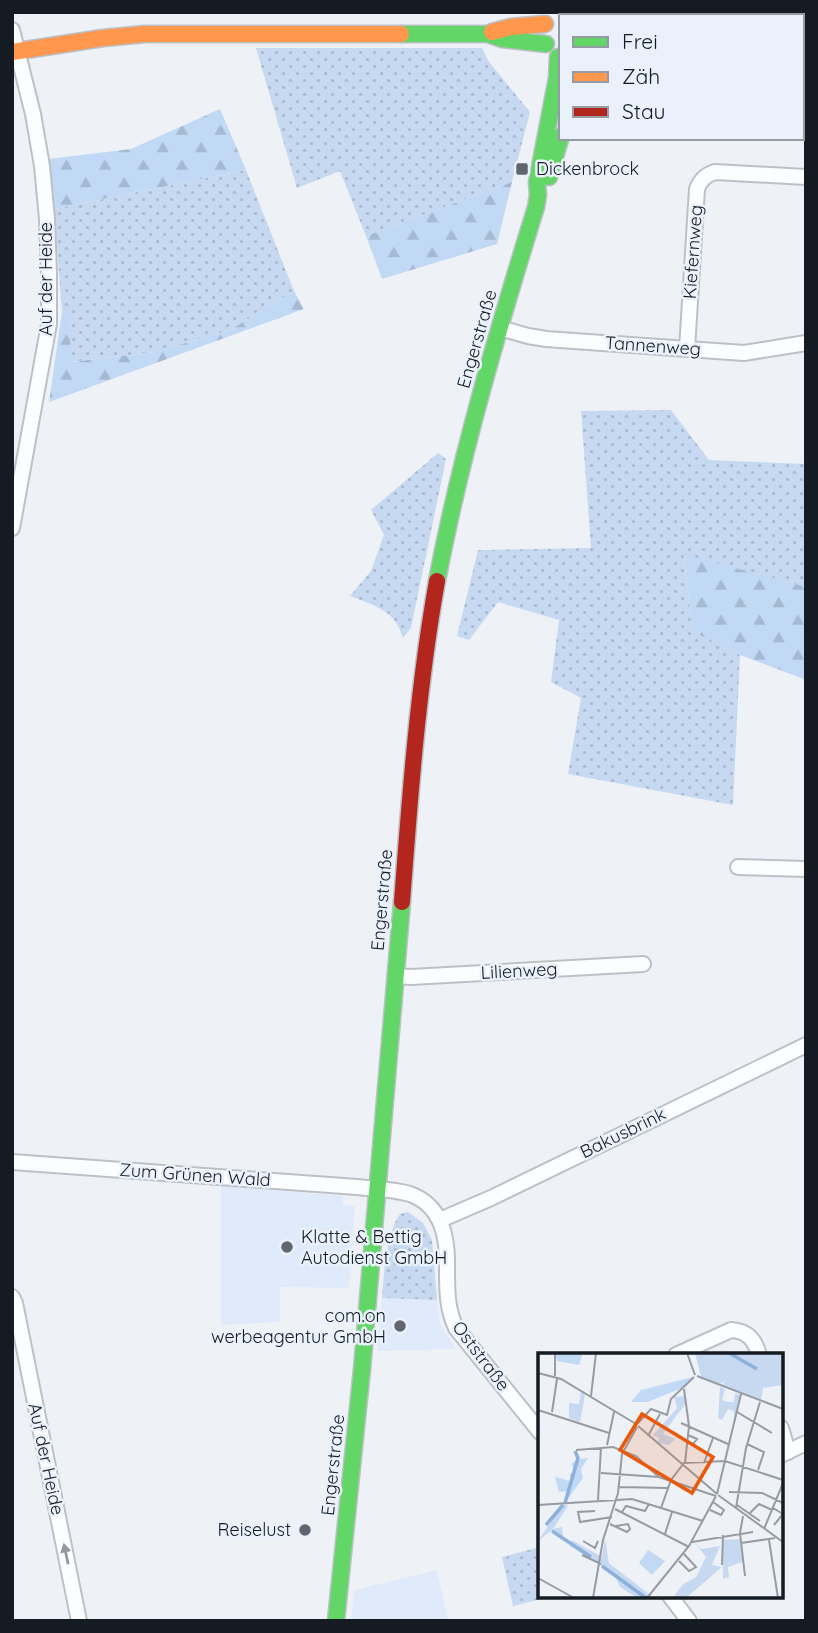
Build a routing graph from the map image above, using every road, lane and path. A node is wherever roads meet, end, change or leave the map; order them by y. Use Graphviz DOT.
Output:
graph roads {
  1 [pos="548,18"];
  2 [pos="12,30"];
  3 [pos="488,34"];
  4 [pos="546,44"];
  5 [pos="15,51"];
  6 [pos="559,58"];
  7 [pos="560,140"];
  8 [pos="806,177"];
  9 [pos="538,195"];
  10 [pos="500,328"];
  11 [pos="806,343"];
  12 [pos="687,349"];
  13 [pos="12,528"];
  14 [pos="738,867"];
  15 [pos="806,869"];
  16 [pos="643,964"];
  17 [pos="395,976"];
  18 [pos="806,1045"];
  19 [pos="12,1162"];
  20 [pos="377,1189"];
  21 [pos="440,1220"];
  22 [pos="12,1297"];
  23 [pos="680,1353"];
  24 [pos="759,1353"];
  25 [pos="538,1430"];
  26 [pos="805,1446"];
  27 [pos="785,1454"];
  28 [pos="672,1598"];
  29 [pos="79,1621"];
  30 [pos="336,1621"];
  31 [pos="689,1621"];
  1 -- 3 [label="main road"];
  1 -- 4 [label="main road"];
  2 -- 5 [label="street, Auf der Heide"];
  3 -- 4 [label="main road"];
  3 -- 5 [label="main road"];
  4 -- 6 [label="main road"];
  5 -- 13 [label="street, Auf der Heide"];
  6 -- 9 [label="main road, Engerstraße"];
  7 -- 9 [label="main road, Engerstraße"];
  8 -- 12 [label="street, Kiefernweg"];
  9 -- 10 [label="main road, Engerstraße"];
  10 -- 12 [label="street, Tannenweg"];
  10 -- 17 [label="main road, Engerstraße"];
  11 -- 12 [label="street, Tannenweg"];
  14 -- 15 [label="street"];
  16 -- 17 [label="street, Lilienweg"];
  17 -- 20 [label="main road, Engerstraße"];
  18 -- 21 [label="street, Bakusbrink"];
  19 -- 20 [label="street, Zum Grünen Wald"];
  20 -- 21 [label="street"];
  20 -- 30 [label="main road, Engerstraße"];
  21 -- 25 [label="street, Oststraße"];
  29 -- 22 [label="street, Auf der Heide, one-way"];
  23 -- 24 [label="street"];
  26 -- 27 [label="street"];
  28 -- 31 [label="street"];
}
